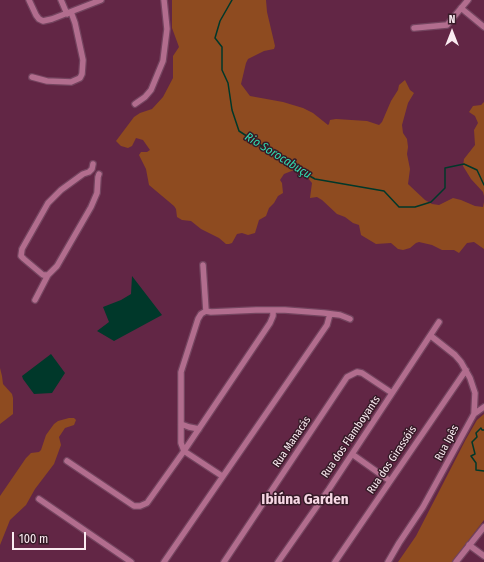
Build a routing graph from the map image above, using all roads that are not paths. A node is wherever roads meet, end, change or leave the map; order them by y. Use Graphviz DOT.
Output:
graph roads {
  1 [pos="29,0"];
  2 [pos="61,0"];
  3 [pos="101,0"];
  4 [pos="164,0"];
  5 [pos="468,0"];
  6 [pos="92,2"];
  7 [pos="461,8"];
  8 [pos="69,13"];
  9 [pos="484,27"];
  10 [pos="414,28"];
  11 [pos="32,77"];
  12 [pos="135,104"];
  13 [pos="93,164"];
  14 [pos="99,174"];
  15 [pos="203,265"];
  16 [pos="48,276"];
  17 [pos="35,300"];
  18 [pos="273,310"];
  19 [pos="206,311"];
  20 [pos="330,314"];
  21 [pos="350,319"];
  22 [pos="439,322"];
  23 [pos="431,336"];
  24 [pos="466,370"];
  25 [pos="392,393"];
  26 [pos="484,407"];
  27 [pos="474,414"];
  28 [pos="181,424"];
  29 [pos="199,429"];
  30 [pos="184,451"];
  31 [pos="352,454"];
  32 [pos="67,461"];
  33 [pos="222,476"];
  34 [pos="390,481"];
  35 [pos="39,499"];
  36 [pos="484,527"];
  37 [pos="469,545"];
  38 [pos="484,556"];
  39 [pos="131,562"];
  40 [pos="164,562"];
  41 [pos="224,562"];
  42 [pos="278,562"];
  43 [pos="335,562"];
  44 [pos="388,562"];
  45 [pos="456,562"];
  1 -- 8 [label="street"];
  2 -- 8 [label="street"];
  3 -- 6 [label="street"];
  4 -- 12 [label="street"];
  5 -- 7 [label="street"];
  6 -- 8 [label="street"];
  7 -- 9 [label="street"];
  7 -- 10 [label="street"];
  8 -- 11 [label="street"];
  13 -- 16 [label="street"];
  14 -- 16 [label="street"];
  15 -- 19 [label="street"];
  16 -- 17 [label="street"];
  18 -- 19 [label="street"];
  18 -- 20 [label="street"];
  18 -- 29 [label="street"];
  19 -- 28 [label="street"];
  20 -- 21 [label="street"];
  20 -- 33 [label="street"];
  22 -- 23 [label="street, Rua dos Flamboyants"];
  23 -- 24 [label="street, Rua Ipês"];
  23 -- 25 [label="street, Rua dos Flamboyants"];
  24 -- 27 [label="street, Rua Ipês"];
  24 -- 34 [label="street, Rua dos Girassóis"];
  25 -- 31 [label="street, Rua dos Flamboyants"];
  25 -- 41 [label="street, Rua Manacás"];
  26 -- 27 [label="street"];
  27 -- 44 [label="street, Rua Ipês"];
  28 -- 29 [label="street"];
  28 -- 30 [label="street"];
  29 -- 30 [label="street"];
  30 -- 32 [label="street"];
  30 -- 33 [label="street"];
  31 -- 34 [label="street"];
  31 -- 42 [label="street, Rua dos Flamboyants"];
  33 -- 40 [label="street"];
  34 -- 43 [label="street, Rua dos Girassóis"];
  35 -- 39 [label="street"];
  36 -- 37 [label="street"];
  37 -- 38 [label="street"];
  37 -- 45 [label="street"];
}
